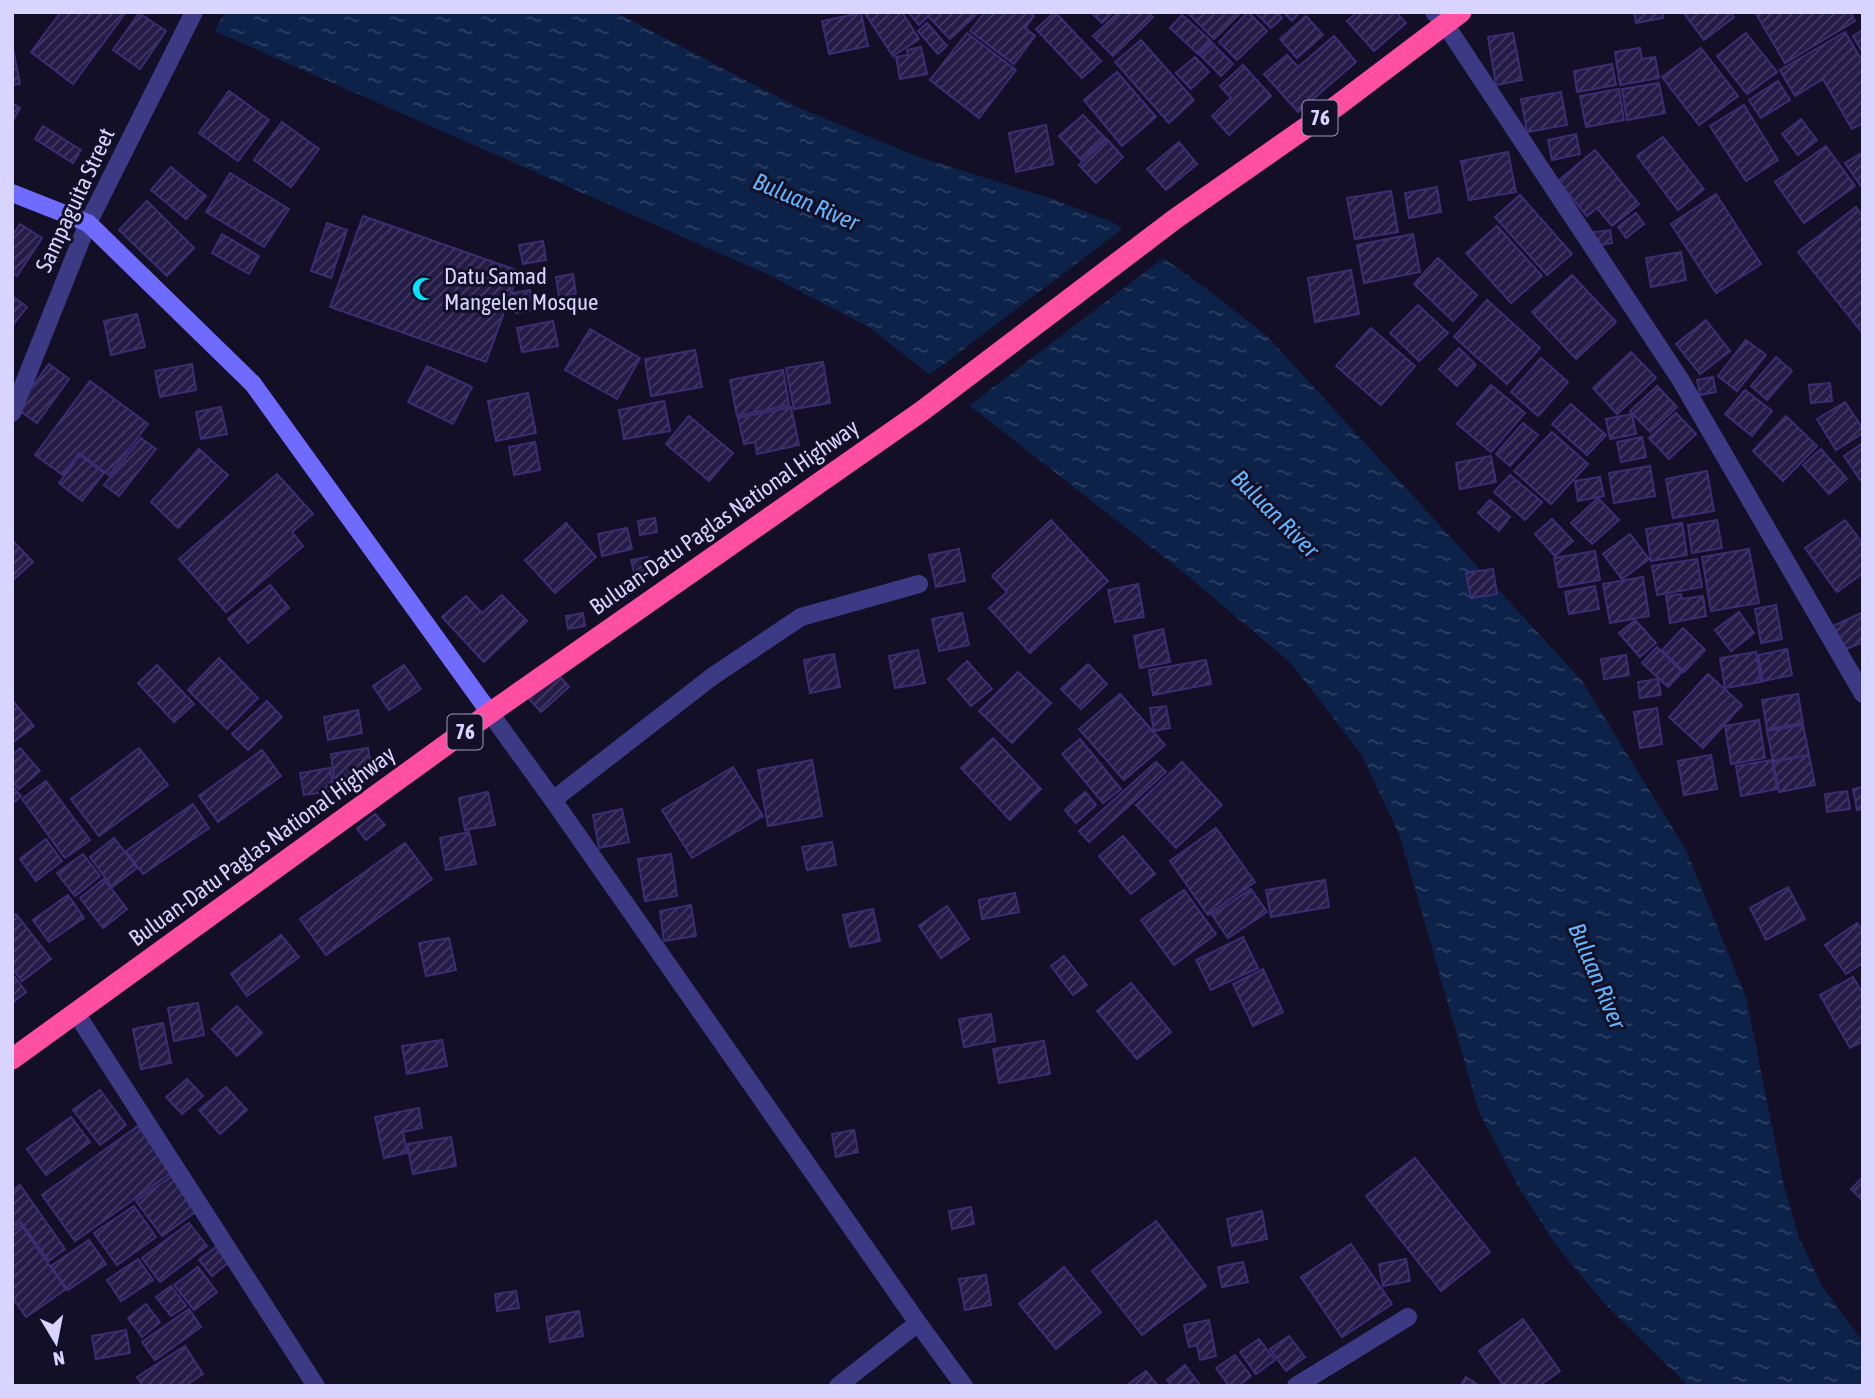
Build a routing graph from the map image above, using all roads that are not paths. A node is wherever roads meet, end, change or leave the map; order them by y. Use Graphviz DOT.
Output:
graph roads {
  1 [pos="194,12"];
  2 [pos="1447,16"];
  3 [pos="12,193"];
  4 [pos="88,223"];
  5 [pos="12,413"];
  6 [pos="919,584"];
  7 [pos="1863,694"];
  8 [pos="490,713"];
  9 [pos="553,800"];
  10 [pos="76,1013"];
  11 [pos="12,1059"];
  12 [pos="1408,1317"];
  13 [pos="918,1323"];
  14 [pos="316,1386"];
  15 [pos="838,1386"];
  16 [pos="964,1386"];
  17 [pos="1296,1386"];
  1 -- 4 [label="street, Sampaguita Street"];
  2 -- 7 [label="street"];
  2 -- 8 [label="highway, Buluan-Datu Paglas National Highway / 76"];
  3 -- 4 [label="street"];
  4 -- 5 [label="street, Sampaguita Street"];
  4 -- 8 [label="street"];
  6 -- 9 [label="street"];
  8 -- 9 [label="street"];
  8 -- 10 [label="highway, Buluan-Datu Paglas National Highway / 76"];
  9 -- 13 [label="street"];
  10 -- 11 [label="highway, Buluan-Datu Paglas National Highway / 76"];
  10 -- 14 [label="street"];
  12 -- 17 [label="street"];
  13 -- 15 [label="street"];
  13 -- 16 [label="street"];
}
